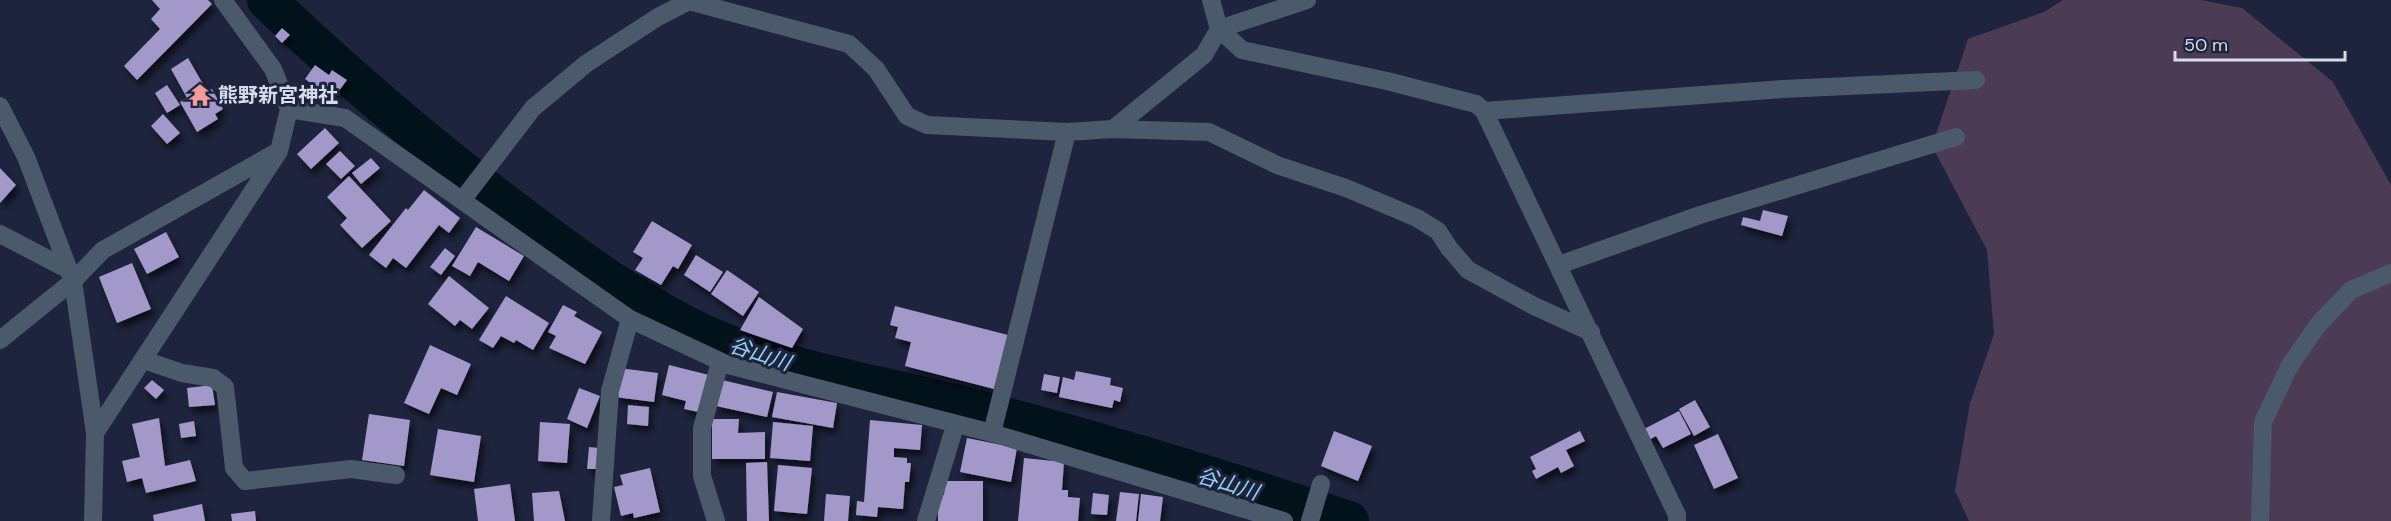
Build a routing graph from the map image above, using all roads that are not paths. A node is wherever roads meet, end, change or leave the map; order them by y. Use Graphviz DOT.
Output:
graph roads {
  1 [pos="223,0"];
  2 [pos="1211,0"];
  3 [pos="1307,0"];
  4 [pos="1219,29"];
  5 [pos="1976,80"];
  6 [pos="0,106"];
  7 [pos="289,109"];
  8 [pos="1484,111"];
  9 [pos="1113,129"];
  10 [pos="1067,132"];
  11 [pos="1956,137"];
  12 [pos="279,151"];
  13 [pos="464,199"];
  14 [pos="0,234"];
  15 [pos="1559,265"];
  16 [pos="2391,273"];
  17 [pos="71,275"];
  18 [pos="630,319"];
  19 [pos="1591,332"];
  20 [pos="0,340"];
  21 [pos="144,360"];
  22 [pos="720,362"];
  23 [pos="955,426"];
  24 [pos="94,433"];
  25 [pos="992,433"];
  26 [pos="396,475"];
  27 [pos="1321,484"];
  28 [pos="1677,518"];
  29 [pos="93,521"];
  30 [pos="601,521"];
  31 [pos="716,521"];
  32 [pos="926,521"];
  33 [pos="1284,521"];
  34 [pos="1310,521"];
  35 [pos="2260,521"];
  1 -- 7 [label="street"];
  2 -- 4 [label="street"];
  3 -- 4 [label="street"];
  4 -- 8 [label="street"];
  4 -- 9 [label="street"];
  5 -- 8 [label="street"];
  6 -- 17 [label="street"];
  7 -- 12 [label="street"];
  7 -- 13 [label="street"];
  8 -- 15 [label="street"];
  9 -- 10 [label="street"];
  9 -- 19 [label="street"];
  10 -- 13 [label="street"];
  10 -- 25 [label="street"];
  11 -- 15 [label="street"];
  12 -- 17 [label="street"];
  12 -- 21 [label="street"];
  13 -- 18 [label="street"];
  14 -- 17 [label="street"];
  15 -- 19 [label="street"];
  16 -- 35 [label="street"];
  17 -- 20 [label="street"];
  17 -- 24 [label="street"];
  18 -- 22 [label="street"];
  18 -- 30 [label="street"];
  19 -- 28 [label="street"];
  21 -- 24 [label="street"];
  21 -- 26 [label="street"];
  22 -- 23 [label="street"];
  22 -- 31 [label="street"];
  23 -- 25 [label="street"];
  23 -- 32 [label="street"];
  24 -- 29 [label="street"];
  25 -- 33 [label="street"];
  27 -- 34 [label="street"];
}
